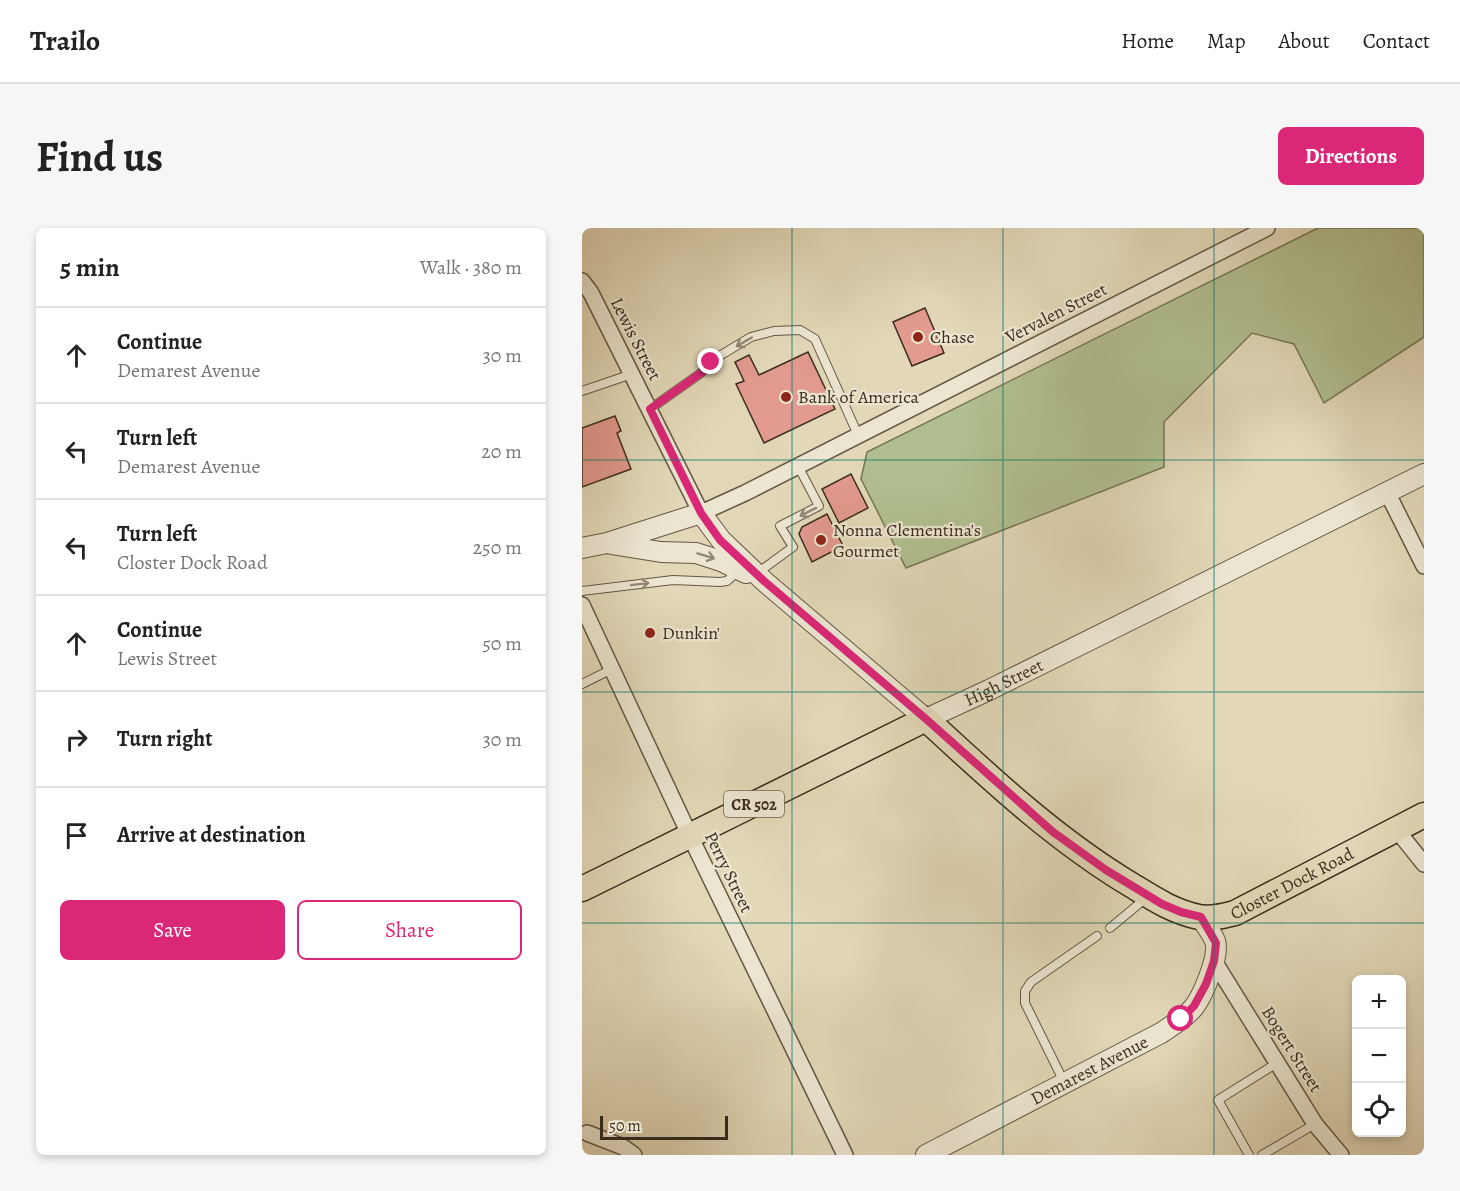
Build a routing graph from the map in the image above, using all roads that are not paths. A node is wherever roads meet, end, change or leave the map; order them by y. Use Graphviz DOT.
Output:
graph roads {
  1 [pos="1267,228"];
  2 [pos="582,281"];
  3 [pos="632,374"];
  4 [pos="582,391"];
  5 [pos="650,409"];
  6 [pos="858,435"];
  7 [pos="798,466"];
  8 [pos="1424,474"];
  9 [pos="1387,492"];
  10 [pos="701,513"];
  11 [pos="607,543"];
  12 [pos="582,548"];
  13 [pos="1424,566"];
  14 [pos="753,575"];
  15 [pos="582,591"];
  16 [pos="582,605"];
  17 [pos="612,669"];
  18 [pos="582,684"];
  19 [pos="926,719"];
  20 [pos="1424,815"];
  21 [pos="1396,829"];
  22 [pos="690,836"];
  23 [pos="1424,864"];
  24 [pos="582,889"];
  25 [pos="1149,896"];
  26 [pos="1201,917"];
  27 [pos="1110,928"];
  28 [pos="1097,936"];
  29 [pos="1214,961"];
  30 [pos="1277,1063"];
  31 [pos="1065,1083"];
  32 [pos="1315,1124"];
  33 [pos="587,1133"];
  34 [pos="634,1155"];
  35 [pos="845,1155"];
  36 [pos="926,1155"];
  37 [pos="1249,1155"];
  38 [pos="1262,1155"];
  39 [pos="1341,1155"];
  1 -- 6 [label="street, Vervalen Street"];
  2 -- 3 [label="street, Lewis Street"];
  3 -- 4 [label="lane"];
  3 -- 5 [label="street, Lewis Street"];
  6 -- 5 [label="lane, one-way"];
  5 -- 10 [label="street, Lewis Street"];
  6 -- 7 [label="street, Vervalen Street"];
  7 -- 10 [label="street, Vervalen Street"];
  7 -- 14 [label="lane, one-way"];
  8 -- 9 [label="street, High Street"];
  9 -- 13 [label="street"];
  9 -- 19 [label="street, High Street"];
  10 -- 11 [label="street"];
  10 -- 14 [label="street, Closter Dock Road"];
  11 -- 12 [label="street"];
  11 -- 14 [label="street, one-way"];
  15 -- 14 [label="lane, one-way"];
  14 -- 19 [label="street, Closter Dock Road"];
  16 -- 17 [label="street, Perry Street"];
  17 -- 18 [label="lane"];
  17 -- 22 [label="street, Perry Street"];
  19 -- 22 [label="main road, High Street / CR 502"];
  19 -- 25 [label="main road, Closter Dock Road"];
  20 -- 21 [label="main road, Closter Dock Road"];
  21 -- 23 [label="street"];
  21 -- 26 [label="main road, Closter Dock Road"];
  22 -- 24 [label="main road, High Street / CR 502"];
  22 -- 35 [label="street, Perry Street"];
  25 -- 26 [label="main road, Closter Dock Road"];
  25 -- 27 [label="lane"];
  26 -- 29 [label="street, Demarest Avenue"];
  28 -- 31 [label="lane"];
  29 -- 30 [label="street, Bogert Street"];
  29 -- 31 [label="street, Demarest Avenue"];
  30 -- 32 [label="street, Bogert Street"];
  30 -- 37 [label="lane"];
  31 -- 36 [label="street, Demarest Avenue"];
  32 -- 38 [label="lane"];
  32 -- 39 [label="street, Bogert Street"];
  33 -- 34 [label="street"];
}
